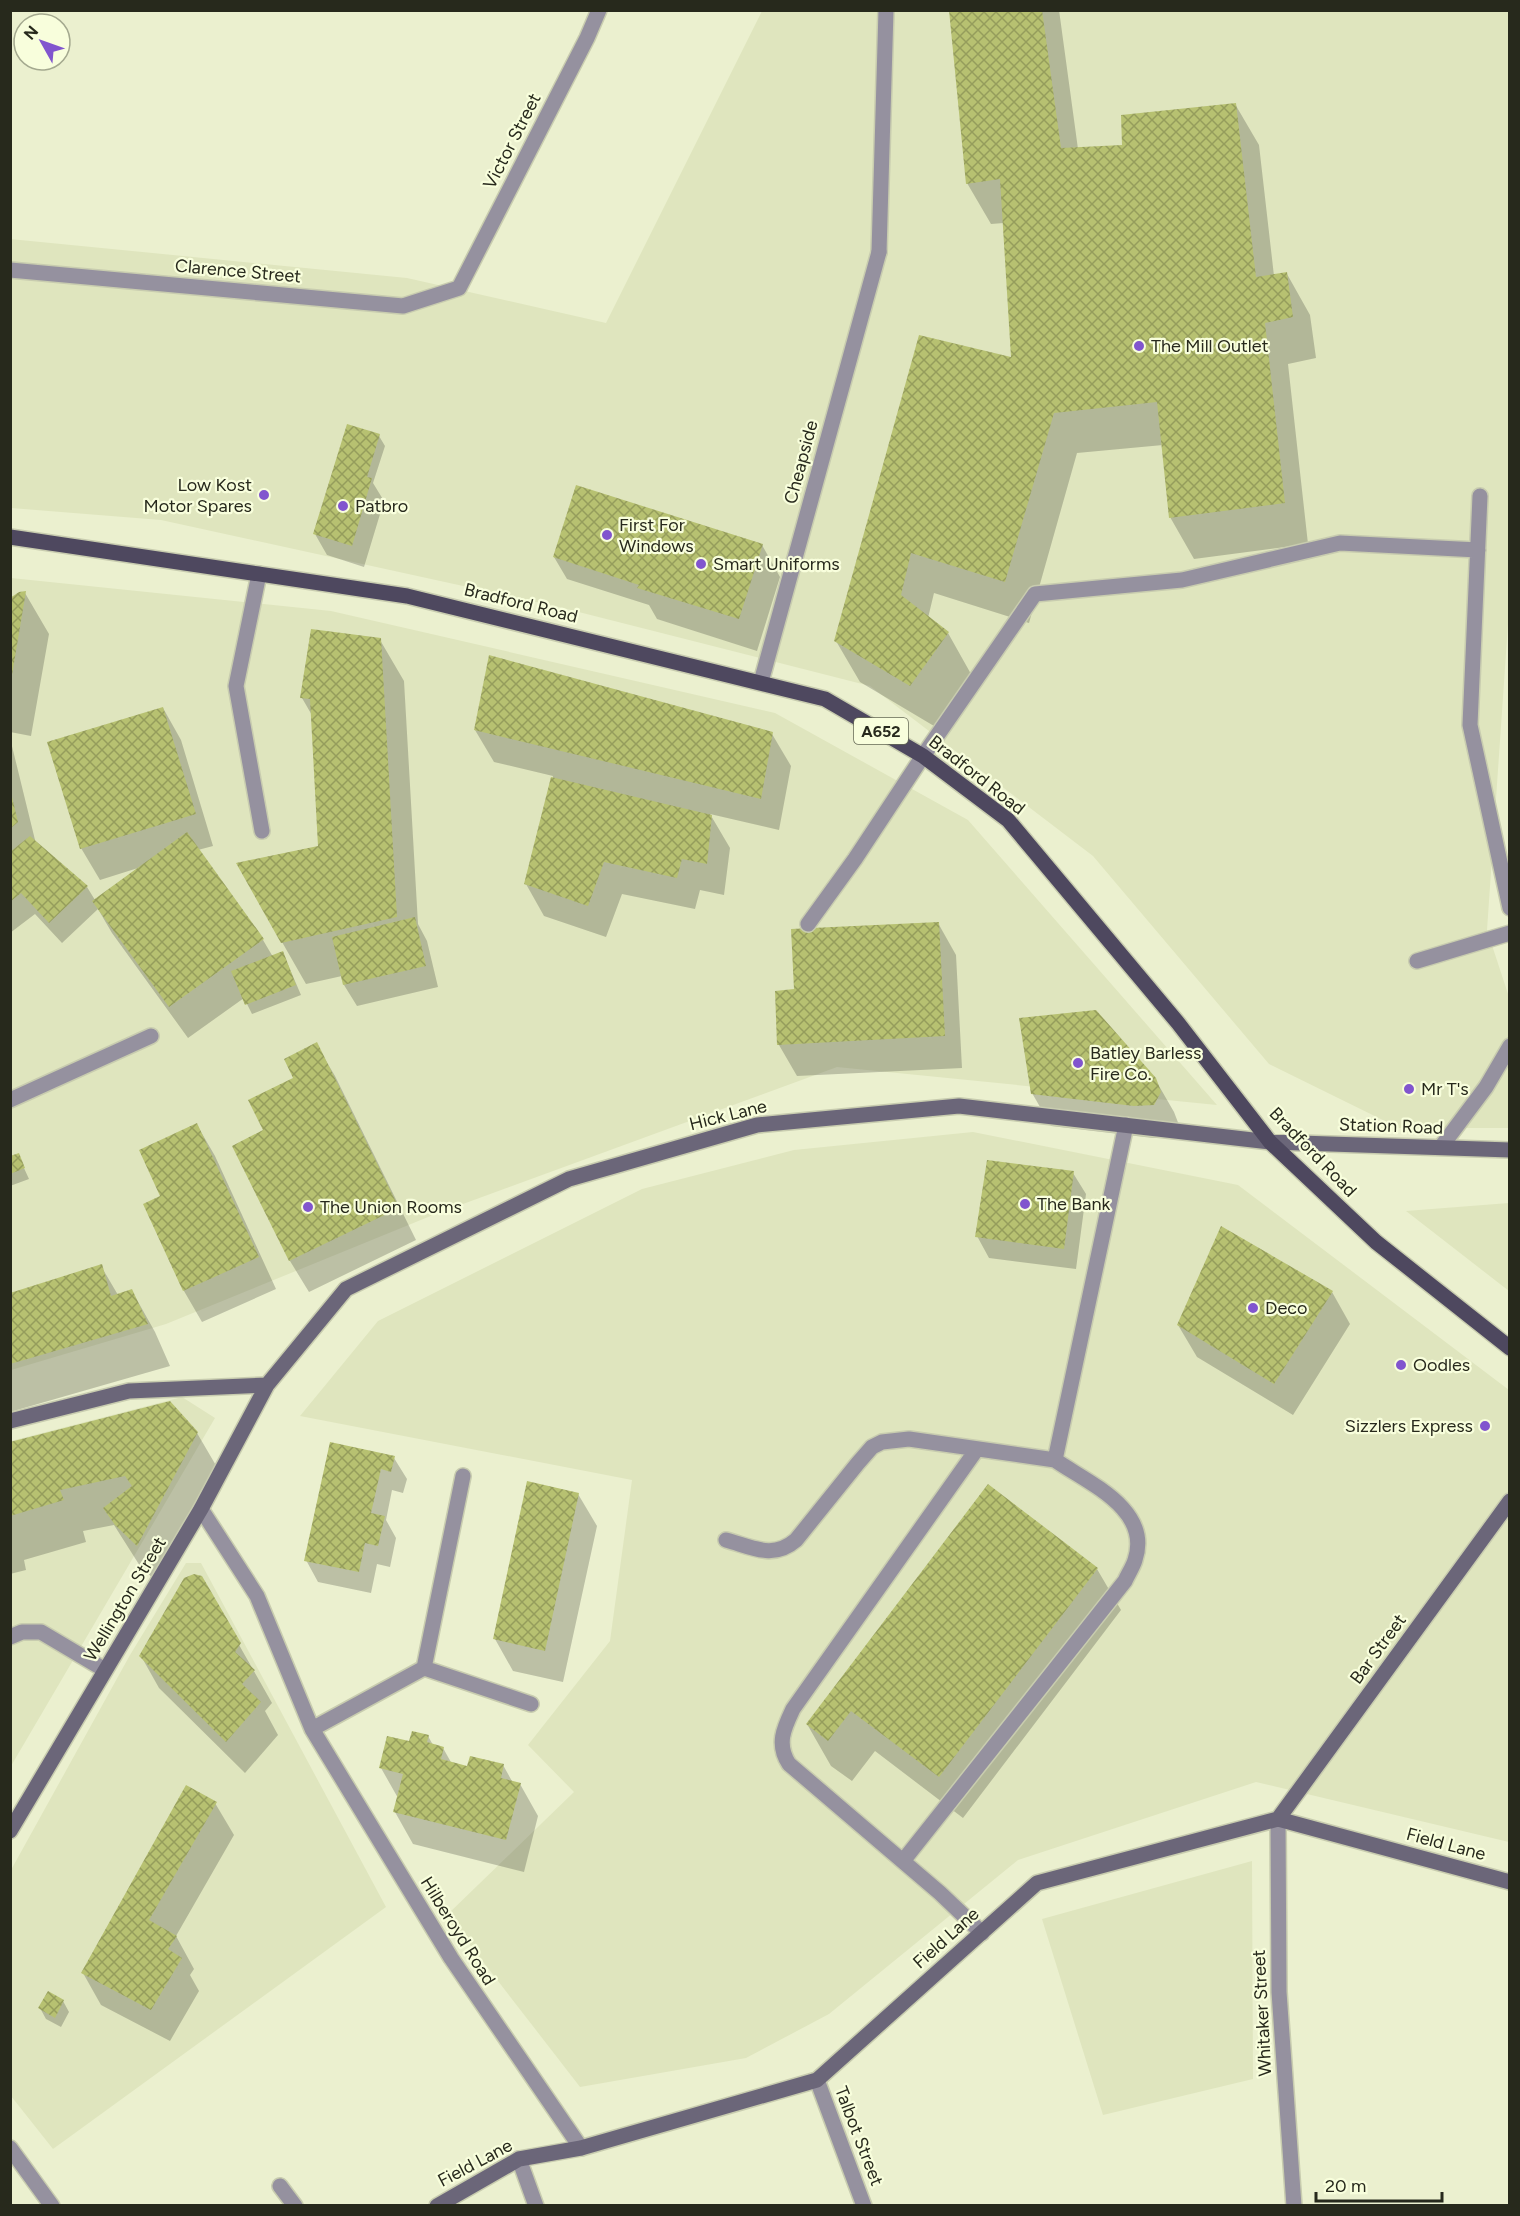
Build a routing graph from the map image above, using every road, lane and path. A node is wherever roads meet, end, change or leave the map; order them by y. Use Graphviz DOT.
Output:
graph roads {
  1 [pos="599,10"];
  2 [pos="886,10"];
  3 [pos="10,270"];
  4 [pos="459,288"];
  5 [pos="1480,496"];
  6 [pos="10,537"];
  7 [pos="1478,550"];
  8 [pos="259,574"];
  9 [pos="761,682"];
  10 [pos="923,756"];
  11 [pos="262,831"];
  12 [pos="1509,908"];
  13 [pos="808,924"];
  14 [pos="1509,933"];
  15 [pos="1417,961"];
  16 [pos="151,1036"];
  17 [pos="1509,1046"];
  18 [pos="10,1100"];
  19 [pos="1126,1125"];
  20 [pos="1270,1142"];
  21 [pos="1441,1147"];
  22 [pos="1509,1150"];
  23 [pos="1509,1348"];
  24 [pos="267,1385"];
  25 [pos="10,1420"];
  26 [pos="978,1449"];
  27 [pos="1055,1460"];
  28 [pos="463,1476"];
  29 [pos="1509,1502"];
  30 [pos="201,1509"];
  31 [pos="726,1540"];
  32 [pos="10,1637"];
  33 [pos="424,1668"];
  34 [pos="105,1670"];
  35 [pos="531,1704"];
  36 [pos="312,1729"];
  37 [pos="1278,1819"];
  38 [pos="10,1831"];
  39 [pos="903,1861"];
  40 [pos="1509,1882"];
  41 [pos="981,1933"];
  42 [pos="817,2080"];
  43 [pos="10,2148"];
  44 [pos="580,2148"];
  45 [pos="519,2159"];
  46 [pos="280,2186"];
  47 [pos="52,2205"];
  48 [pos="295,2205"];
  49 [pos="437,2205"];
  50 [pos="536,2205"];
  51 [pos="864,2205"];
  52 [pos="1294,2205"];
  1 -- 4 [label="street, Victor Street"];
  2 -- 9 [label="street, Cheapside"];
  3 -- 4 [label="street, Clarence Street"];
  5 -- 7 [label="street"];
  6 -- 8 [label="main road, Bradford Road / A652"];
  7 -- 10 [label="street"];
  7 -- 12 [label="street"];
  8 -- 9 [label="main road, Bradford Road / A652"];
  8 -- 11 [label="street"];
  9 -- 10 [label="main road, Bradford Road / A652"];
  10 -- 13 [label="street"];
  10 -- 20 [label="main road, Bradford Road / A652"];
  14 -- 15 [label="street"];
  16 -- 18 [label="street"];
  17 -- 21 [label="street"];
  19 -- 20 [label="street, Hick Lane"];
  19 -- 24 [label="street, Hick Lane"];
  19 -- 27 [label="street"];
  20 -- 21 [label="street, Station Road"];
  20 -- 23 [label="main road, Bradford Road / A652"];
  21 -- 22 [label="street, Station Road"];
  24 -- 25 [label="street"];
  24 -- 30 [label="street, Wellington Street"];
  26 -- 27 [label="street"];
  26 -- 31 [label="street"];
  26 -- 39 [label="street"];
  27 -- 39 [label="street"];
  28 -- 33 [label="street"];
  29 -- 37 [label="street, Bar Street"];
  30 -- 34 [label="street, Wellington Street"];
  30 -- 36 [label="street, Hilberoyd Road"];
  32 -- 34 [label="street"];
  33 -- 35 [label="street"];
  33 -- 36 [label="street"];
  34 -- 38 [label="street, Wellington Street"];
  36 -- 44 [label="street, Hilberoyd Road"];
  37 -- 40 [label="street, Field Lane"];
  37 -- 41 [label="street, Field Lane"];
  37 -- 52 [label="street, Whitaker Street"];
  39 -- 41 [label="street"];
  41 -- 42 [label="street, Field Lane"];
  42 -- 44 [label="street, Field Lane"];
  42 -- 51 [label="street, Talbot Street"];
  43 -- 47 [label="street"];
  44 -- 45 [label="street, Field Lane"];
  45 -- 49 [label="street, Field Lane"];
  45 -- 50 [label="street"];
  46 -- 48 [label="street"];
}
